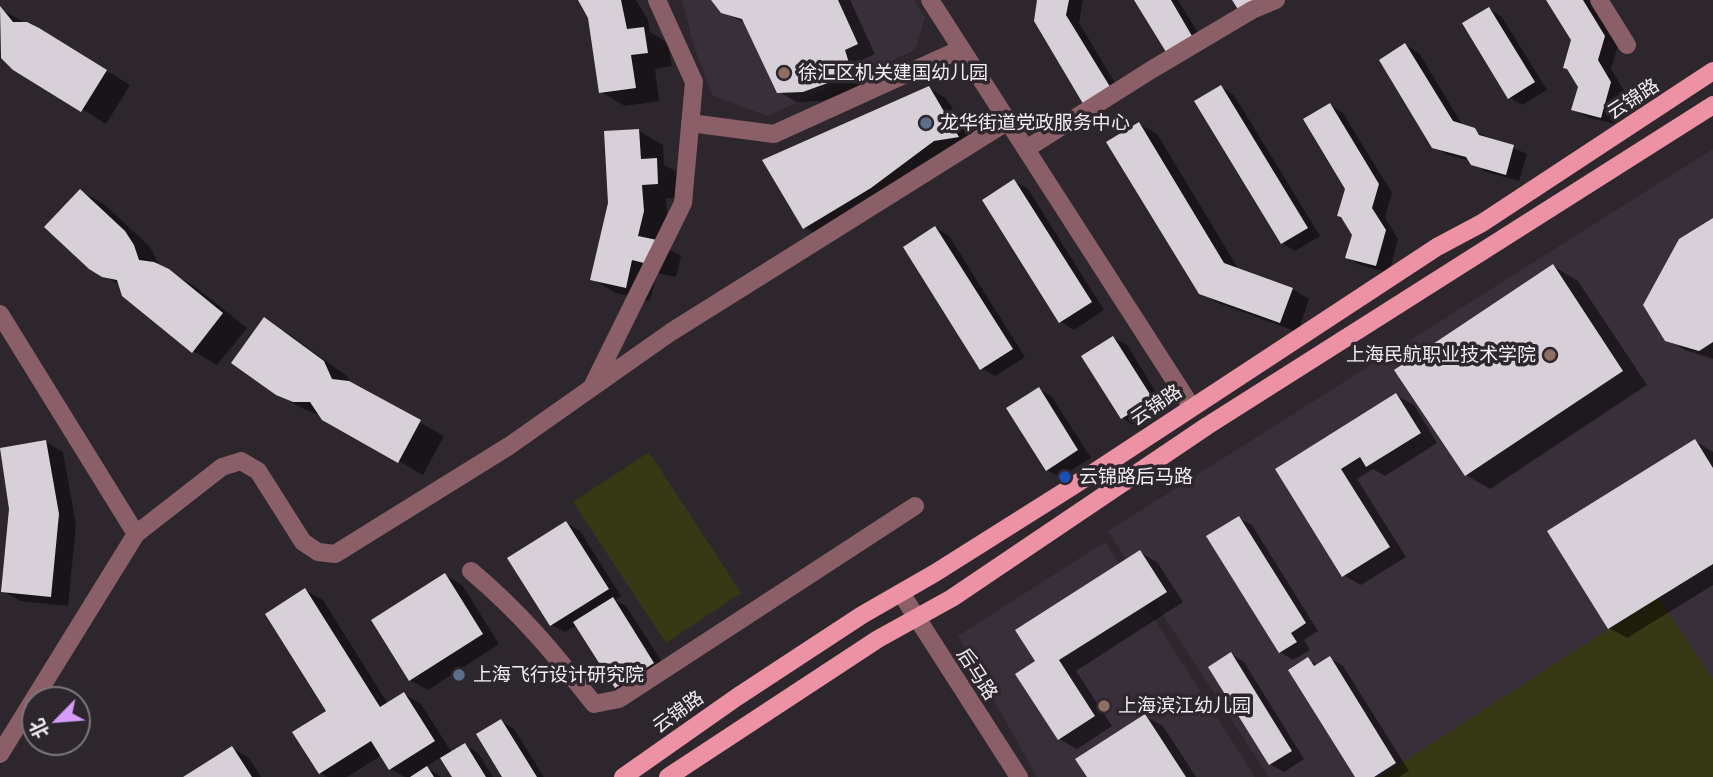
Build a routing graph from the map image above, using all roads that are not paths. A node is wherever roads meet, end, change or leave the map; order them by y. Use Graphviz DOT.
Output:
graph roads {
  1 [pos="657,0"];
  2 [pos="930,0"];
  3 [pos="1276,0"];
  4 [pos="1599,0"];
  5 [pos="1627,46"];
  6 [pos="961,49"];
  7 [pos="1713,71"];
  8 [pos="1713,104"];
  9 [pos="1008,121"];
  10 [pos="690,123"];
  11 [pos="1026,149"];
  12 [pos="0,314"];
  13 [pos="591,389"];
  14 [pos="1191,406"];
  15 [pos="915,506"];
  16 [pos="136,534"];
  17 [pos="471,571"];
  18 [pos="901,593"];
  19 [pos="916,617"];
  20 [pos="0,754"];
  21 [pos="624,777"];
  22 [pos="668,777"];
  23 [pos="1019,777"];
  1 -- 10 [label="street"];
  2 -- 6 [label="street"];
  3 -- 11 [label="street"];
  4 -- 5 [label="street"];
  6 -- 9 [label="street"];
  6 -- 10 [label="street"];
  7 -- 14 [label="main road, 云锦路"];
  8 -- 19 [label="main road"];
  9 -- 11 [label="street"];
  9 -- 13 [label="street"];
  10 -- 13 [label="street"];
  11 -- 14 [label="street"];
  12 -- 16 [label="street"];
  13 -- 16 [label="street"];
  14 -- 18 [label="main road, 云锦路"];
  15 -- 17 [label="street"];
  16 -- 20 [label="street"];
  18 -- 19 [label="street, 后马路"];
  18 -- 21 [label="main road, 云锦路"];
  19 -- 22 [label="main road"];
  19 -- 23 [label="street, 后马路"];
}
